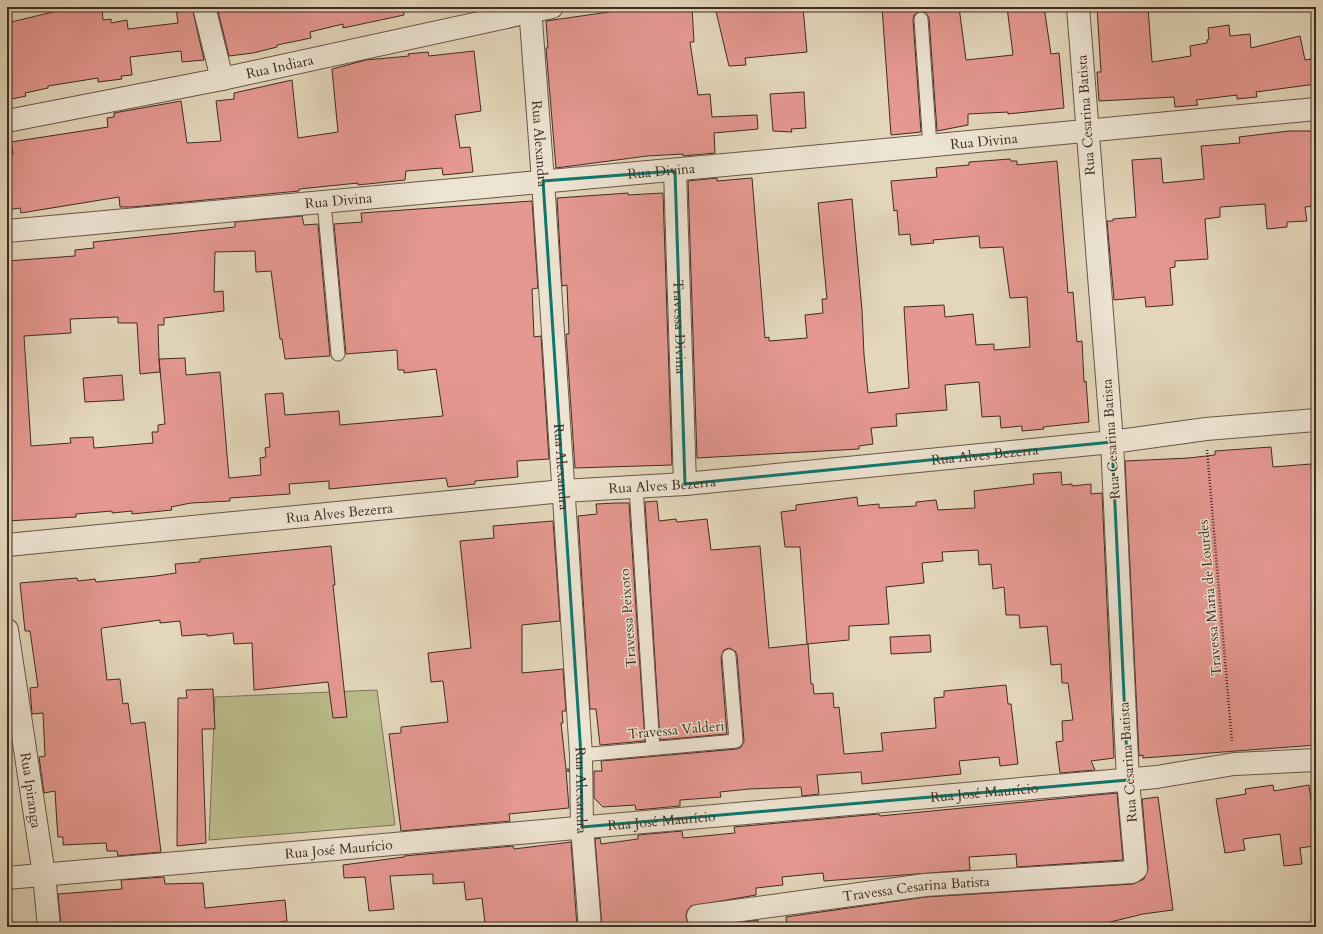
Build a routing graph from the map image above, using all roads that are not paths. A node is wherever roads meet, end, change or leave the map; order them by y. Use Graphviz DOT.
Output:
graph roads {
  1 [pos="204,7"];
  2 [pos="552,7"];
  3 [pos="1078,7"];
  4 [pos="530,10"];
  5 [pos="921,19"];
  6 [pos="222,79"];
  7 [pos="1316,109"];
  8 [pos="7,121"];
  9 [pos="1087,131"];
  10 [pos="930,146"];
  11 [pos="675,171"];
  12 [pos="543,181"];
  13 [pos="324,202"];
  14 [pos="7,231"];
  15 [pos="338,354"];
  16 [pos="1315,426"];
  17 [pos="1112,442"];
  18 [pos="685,484"];
  19 [pos="636,487"];
  20 [pos="562,491"];
  21 [pos="7,545"];
  22 [pos="7,630"];
  23 [pos="729,656"];
  24 [pos="653,748"];
  25 [pos="581,755"];
  26 [pos="1316,760"];
  27 [pos="1128,780"];
  28 [pos="582,827"];
  29 [pos="1135,870"];
  30 [pos="44,875"];
  31 [pos="7,878"];
  32 [pos="698,916"];
  33 [pos="49,927"];
  34 [pos="590,927"];
  1 -- 6 [label="street"];
  2 -- 4 [label="street, Rua Indiara"];
  3 -- 9 [label="street, Rua Cesarina Batista"];
  4 -- 6 [label="street, Rua Indiara"];
  4 -- 12 [label="street, Rua Alexandra"];
  5 -- 10 [label="lane"];
  6 -- 8 [label="street, Rua Indiara"];
  7 -- 9 [label="street, Rua Divina"];
  9 -- 10 [label="street, Rua Divina"];
  9 -- 17 [label="street, Rua Cesarina Batista"];
  10 -- 11 [label="street, Rua Divina"];
  11 -- 12 [label="street, Rua Divina"];
  11 -- 18 [label="street, Travessa Divina"];
  12 -- 13 [label="street, Rua Divina"];
  12 -- 20 [label="street, Rua Alexandra"];
  13 -- 14 [label="street, Rua Divina"];
  13 -- 15 [label="lane"];
  16 -- 17 [label="street, Rua Alves Bezerra"];
  17 -- 18 [label="street, Rua Alves Bezerra"];
  17 -- 27 [label="street, Rua Cesarina Batista"];
  18 -- 19 [label="street, Rua Alves Bezerra"];
  19 -- 20 [label="street, Rua Alves Bezerra"];
  19 -- 24 [label="lane, Travessa Peixoto"];
  20 -- 21 [label="street, Rua Alves Bezerra"];
  20 -- 25 [label="street, Rua Alexandra"];
  22 -- 30 [label="street, Rua Ipiranga"];
  23 -- 24 [label="lane, Travessa Valderi"];
  24 -- 25 [label="lane, Travessa Valderi"];
  25 -- 28 [label="street, Rua Alexandra"];
  26 -- 27 [label="street, Rua José Maurício"];
  27 -- 28 [label="street, Rua José Maurício"];
  27 -- 29 [label="street, Rua Cesarina Batista"];
  28 -- 30 [label="street, Rua José Maurício"];
  28 -- 34 [label="street, Rua Alexandra"];
  29 -- 32 [label="street, Travessa Cesarina Batista"];
  30 -- 31 [label="street, Rua José Maurício"];
  30 -- 33 [label="street, Rua Ipiranga"];
}
